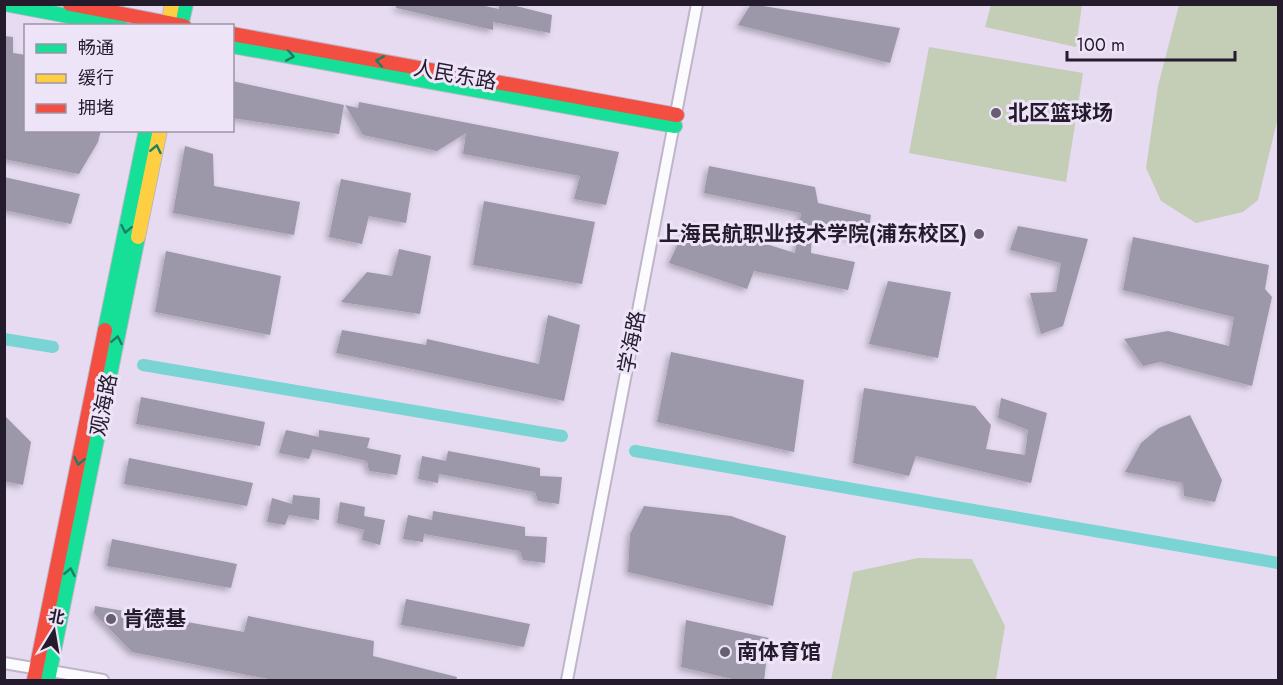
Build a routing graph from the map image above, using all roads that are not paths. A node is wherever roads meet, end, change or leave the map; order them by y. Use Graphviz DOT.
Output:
graph roads {
  1 [pos="5,4"];
  2 [pos="70,4"];
  3 [pos="172,4"];
  4 [pos="186,4"];
  5 [pos="697,4"];
  6 [pos="110,24"];
  7 [pos="172,24"];
  8 [pos="177,24"];
  9 [pos="177,24"];
  10 [pos="234,34"];
  11 [pos="234,46"];
  12 [pos="676,121"];
  13 [pos="146,132"];
  14 [pos="160,132"];
  15 [pos="4,663"];
  16 [pos="42,675"];
  17 [pos="103,681"];
  18 [pos="567,681"];
  1 -- 6 [label="main road"];
  2 -- 7 [label="main road"];
  3 -- 8 [label="main road"];
  4 -- 9 [label="main road"];
  5 -- 12 [label="street, 学海路"];
  12 -- 10 [label="main road, 人民东路, one-way"];
  11 -- 12 [label="main road, 人民东路, one-way"];
  12 -- 18 [label="street, 学海路"];
  13 -- 16 [label="main road, 观海路, one-way"];
  16 -- 14 [label="main road, 观海路, one-way"];
  15 -- 16 [label="street"];
  16 -- 17 [label="street"];
}
